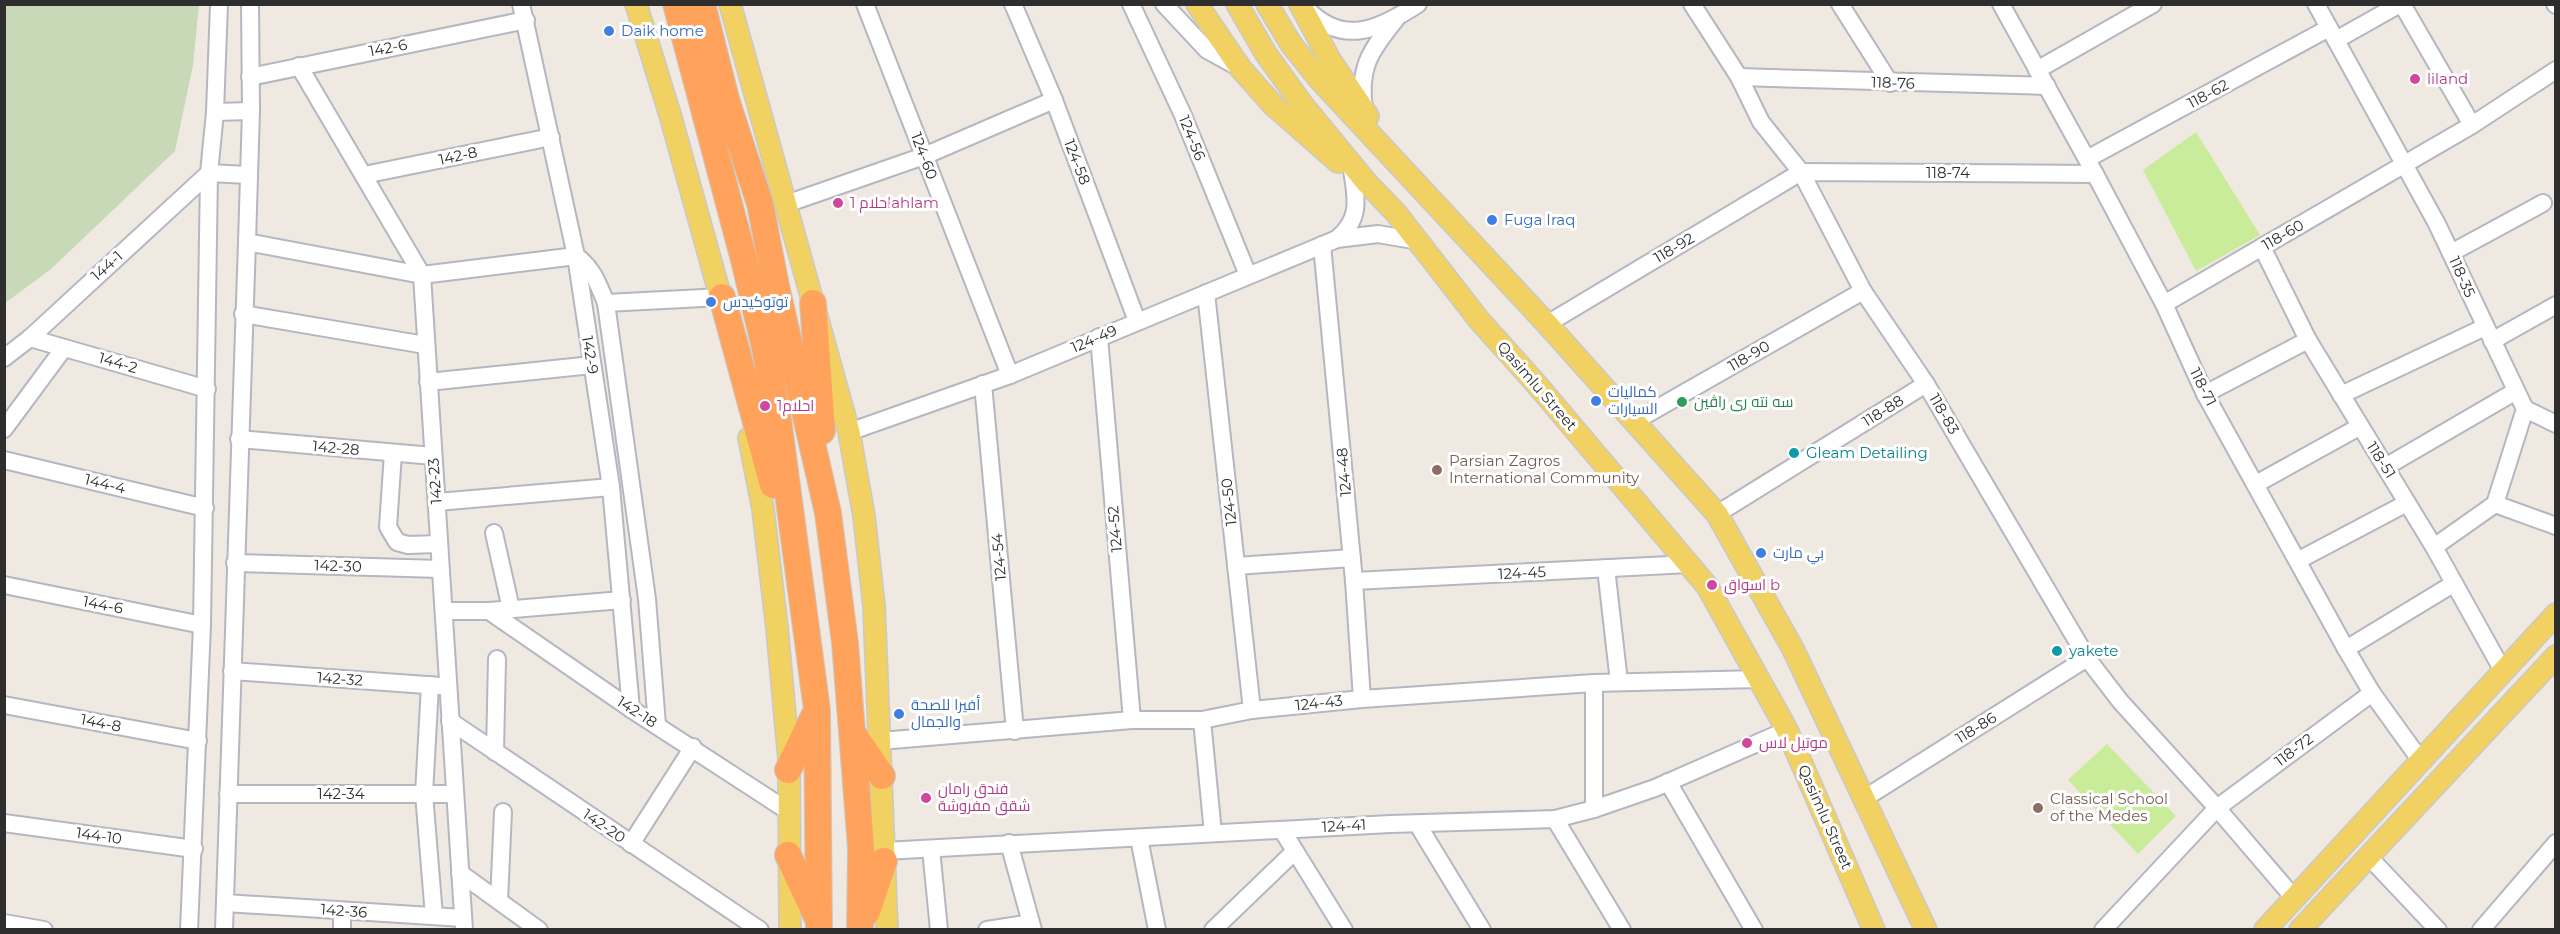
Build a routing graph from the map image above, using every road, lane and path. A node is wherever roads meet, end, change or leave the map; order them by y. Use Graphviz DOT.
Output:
graph roads {
  1 [pos="219,4"];
  2 [pos="250,4"];
  3 [pos="636,4"];
  4 [pos="676,4"];
  5 [pos="702,4"];
  6 [pos="730,4"];
  7 [pos="865,4"];
  8 [pos="1013,4"];
  9 [pos="1131,4"];
  10 [pos="1164,4"];
  11 [pos="1197,4"];
  12 [pos="1237,4"];
  13 [pos="1267,4"];
  14 [pos="1301,4"];
  15 [pos="1418,4"];
  16 [pos="1692,4"];
  17 [pos="1840,4"];
  18 [pos="2001,4"];
  19 [pos="2316,4"];
  20 [pos="2401,4"];
  21 [pos="2142,7"];
  22 [pos="523,12"];
  23 [pos="1397,18"];
  24 [pos="2332,34"];
  25 [pos="299,66"];
  26 [pos="1241,69"];
  27 [pos="2037,70"];
  28 [pos="2556,70"];
  29 [pos="249,77"];
  30 [pos="1739,77"];
  31 [pos="1890,83"];
  32 [pos="2047,86"];
  33 [pos="1054,100"];
  34 [pos="715,101"];
  35 [pos="1364,110"];
  36 [pos="251,111"];
  37 [pos="214,112"];
  38 [pos="2472,125"];
  39 [pos="551,137"];
  40 [pos="924,156"];
  41 [pos="2087,159"];
  42 [pos="2403,166"];
  43 [pos="1801,172"];
  44 [pos="209,173"];
  45 [pos="1357,173"];
  46 [pos="1406,174"];
  47 [pos="2096,174"];
  48 [pos="248,175"];
  49 [pos="364,176"];
  50 [pos="2543,203"];
  51 [pos="786,204"];
  52 [pos="1419,241"];
  53 [pos="247,242"];
  54 [pos="1330,242"];
  55 [pos="2262,247"];
  56 [pos="2451,253"];
  57 [pos="576,256"];
  58 [pos="422,274"];
  59 [pos="1248,275"];
  60 [pos="1863,291"];
  61 [pos="1206,293"];
  62 [pos="722,297"];
  63 [pos="606,303"];
  64 [pos="813,303"];
  65 [pos="2164,304"];
  66 [pos="2556,305"];
  67 [pos="243,314"];
  68 [pos="1137,321"];
  69 [pos="1547,324"];
  70 [pos="2488,334"];
  71 [pos="1099,337"];
  72 [pos="30,338"];
  73 [pos="2308,340"];
  74 [pos="425,345"];
  75 [pos="64,348"];
  76 [pos="6,356"];
  77 [pos="592,365"];
  78 [pos="1010,375"];
  79 [pos="428,382"];
  80 [pos="983,384"];
  81 [pos="1926,384"];
  82 [pos="207,389"];
  83 [pos="2516,391"];
  84 [pos="2205,394"];
  85 [pos="2341,395"];
  86 [pos="2525,409"];
  87 [pos="1635,421"];
  88 [pos="2556,424"];
  89 [pos="2359,427"];
  90 [pos="4,429"];
  91 [pos="849,432"];
  92 [pos="240,439"];
  93 [pos="393,453"];
  94 [pos="433,456"];
  95 [pos="4,460"];
  96 [pos="2387,466"];
  97 [pos="2256,484"];
  98 [pos="611,487"];
  99 [pos="437,502"];
  100 [pos="2407,503"];
  101 [pos="2495,504"];
  102 [pos="205,508"];
  103 [pos="828,513"];
  104 [pos="1717,514"];
  105 [pos="2556,526"];
  106 [pos="494,533"];
  107 [pos="439,544"];
  108 [pos="2434,547"];
  109 [pos="1352,558"];
  110 [pos="2299,560"];
  111 [pos="236,563"];
  112 [pos="1689,564"];
  113 [pos="1236,566"];
  114 [pos="1606,568"];
  115 [pos="440,569"];
  116 [pos="1354,581"];
  117 [pos="800,582"];
  118 [pos="2453,584"];
  119 [pos="4,585"];
  120 [pos="622,600"];
  121 [pos="511,609"];
  122 [pos="445,611"];
  123 [pos="489,611"];
  124 [pos="2556,615"];
  125 [pos="202,625"];
  126 [pos="2346,649"];
  127 [pos="2556,656"];
  128 [pos="2087,658"];
  129 [pos="497,660"];
  130 [pos="232,671"];
  131 [pos="2503,672"];
  132 [pos="2547,672"];
  133 [pos="1759,679"];
  134 [pos="1619,682"];
  135 [pos="1594,683"];
  136 [pos="430,685"];
  137 [pos="447,686"];
  138 [pos="2372,693"];
  139 [pos="1362,699"];
  140 [pos="4,705"];
  141 [pos="631,709"];
  142 [pos="817,710"];
  143 [pos="1252,710"];
  144 [pos="1132,720"];
  145 [pos="1202,720"];
  146 [pos="450,721"];
  147 [pos="657,725"];
  148 [pos="1787,730"];
  149 [pos="1015,731"];
  150 [pos="852,732"];
  151 [pos="198,741"];
  152 [pos="880,741"];
  153 [pos="693,747"];
  154 [pos="495,752"];
  155 [pos="2421,761"];
  156 [pos="788,770"];
  157 [pos="882,776"];
  158 [pos="1668,782"];
  159 [pos="228,794"];
  160 [pos="424,794"];
  161 [pos="455,794"];
  162 [pos="1865,798"];
  163 [pos="2217,808"];
  164 [pos="1594,809"];
  165 [pos="788,811"];
  166 [pos="503,812"];
  167 [pos="1555,819"];
  168 [pos="4,823"];
  169 [pos="1418,825"];
  170 [pos="1282,830"];
  171 [pos="1212,833"];
  172 [pos="1139,838"];
  173 [pos="1009,843"];
  174 [pos="2556,843"];
  175 [pos="631,844"];
  176 [pos="194,849"];
  177 [pos="931,849"];
  178 [pos="1294,851"];
  179 [pos="788,855"];
  180 [pos="884,856"];
  181 [pos="2369,857"];
  182 [pos="460,873"];
  183 [pos="2294,898"];
  184 [pos="499,901"];
  185 [pos="225,903"];
  186 [pos="342,911"];
  187 [pos="434,916"];
  188 [pos="4,923"];
  189 [pos="463,924"];
  190 [pos="819,926"];
  191 [pos="1032,926"];
  192 [pos="754,928"];
  193 [pos="44,930"];
  194 [pos="189,930"];
  195 [pos="224,930"];
  196 [pos="342,930"];
  197 [pos="539,930"];
  198 [pos="790,930"];
  199 [pos="860,930"];
  200 [pos="887,930"];
  201 [pos="939,930"];
  202 [pos="987,930"];
  203 [pos="1157,930"];
  204 [pos="1213,930"];
  205 [pos="1344,930"];
  206 [pos="1482,930"];
  207 [pos="1622,930"];
  208 [pos="1754,930"];
  209 [pos="1874,930"];
  210 [pos="1926,930"];
  211 [pos="2103,930"];
  212 [pos="2265,930"];
  213 [pos="2300,930"];
  214 [pos="2438,930"];
  215 [pos="2481,930"];
  1 -- 37 [label="street"];
  2 -- 29 [label="street"];
  3 -- 62 [label="main road"];
  4 -- 34 [label="highway"];
  5 -- 34 [label="highway"];
  6 -- 51 [label="main road"];
  7 -- 40 [label="street, 124-60"];
  8 -- 33 [label="street, 124-58"];
  9 -- 59 [label="street, 124-56"];
  10 -- 26 [label="street"];
  11 -- 26 [label="main road"];
  12 -- 45 [label="main road, Qasimlu Street"];
  13 -- 46 [label="main road"];
  14 -- 23 [label="street"];
  14 -- 35 [label="main road"];
  15 -- 23 [label="street"];
  16 -- 30 [label="street, 118-83"];
  17 -- 31 [label="street"];
  18 -- 27 [label="street, 118-71"];
  19 -- 24 [label="street, 118-35"];
  20 -- 24 [label="street, 118-62"];
  20 -- 38 [label="street"];
  21 -- 27 [label="street"];
  22 -- 25 [label="street, 142-6"];
  22 -- 39 [label="street, 142-9"];
  23 -- 35 [label="street"];
  24 -- 41 [label="street, 118-62"];
  24 -- 42 [label="street, 118-35"];
  25 -- 29 [label="street, 142-6"];
  25 -- 49 [label="street, 142-23"];
  26 -- 45 [label="main road"];
  27 -- 32 [label="street, 118-71"];
  28 -- 38 [label="street, 118-60"];
  29 -- 36 [label="street"];
  30 -- 31 [label="street, 118-76"];
  30 -- 43 [label="street, 118-83"];
  31 -- 32 [label="street, 118-76"];
  32 -- 41 [label="street, 118-71"];
  33 -- 40 [label="street"];
  33 -- 68 [label="street, 124-58"];
  34 -- 103 [label="highway"];
  34 -- 117 [label="highway"];
  35 -- 46 [label="main road"];
  36 -- 37 [label="street"];
  36 -- 48 [label="street"];
  37 -- 44 [label="street"];
  38 -- 42 [label="street, 118-60"];
  39 -- 49 [label="street, 142-8"];
  39 -- 57 [label="street, 142-9"];
  40 -- 51 [label="street"];
  40 -- 78 [label="street, 124-60"];
  41 -- 47 [label="street, 118-71"];
  42 -- 55 [label="street, 118-60"];
  42 -- 56 [label="street, 118-35"];
  43 -- 47 [label="street, 118-74"];
  43 -- 60 [label="street, 118-83"];
  43 -- 69 [label="street, 118-92"];
  44 -- 48 [label="street"];
  44 -- 72 [label="street, 144-1"];
  44 -- 82 [label="street"];
  45 -- 52 [label="main road, Qasimlu Street"];
  45 -- 54 [label="street"];
  46 -- 69 [label="main road"];
  47 -- 65 [label="street, 118-71"];
  48 -- 53 [label="street"];
  49 -- 58 [label="street, 142-23"];
  50 -- 56 [label="street"];
  51 -- 64 [label="main road"];
  52 -- 54 [label="street, 124-49"];
  52 -- 112 [label="main road, Qasimlu Street"];
  53 -- 58 [label="street"];
  53 -- 67 [label="street"];
  54 -- 59 [label="street, 124-49"];
  54 -- 109 [label="street, 124-48"];
  55 -- 65 [label="street, 118-60"];
  55 -- 73 [label="street, 118-51"];
  56 -- 70 [label="street, 118-35"];
  57 -- 58 [label="street"];
  57 -- 63 [label="street"];
  57 -- 77 [label="street, 142-9"];
  58 -- 74 [label="street, 142-23"];
  59 -- 61 [label="street, 124-49"];
  60 -- 81 [label="street, 118-83"];
  60 -- 87 [label="street, 118-90"];
  61 -- 68 [label="street, 124-49"];
  61 -- 113 [label="street, 124-50"];
  62 -- 63 [label="street"];
  62 -- 117 [label="highway"];
  62 -- 156 [label="main road"];
  63 -- 147 [label="street"];
  64 -- 91 [label="main road"];
  64 -- 103 [label="highway"];
  65 -- 84 [label="street, 118-71"];
  66 -- 70 [label="street"];
  67 -- 74 [label="street"];
  67 -- 92 [label="street"];
  68 -- 71 [label="street, 124-49"];
  69 -- 87 [label="main road"];
  70 -- 83 [label="street, 118-35"];
  70 -- 85 [label="street"];
  71 -- 78 [label="street, 124-49"];
  71 -- 144 [label="street, 124-52"];
  72 -- 75 [label="street, 144-2"];
  72 -- 76 [label="street, 144-1"];
  73 -- 84 [label="street"];
  73 -- 85 [label="street, 118-51"];
  74 -- 79 [label="street, 142-23"];
  75 -- 82 [label="street, 144-2"];
  75 -- 90 [label="street"];
  77 -- 79 [label="street"];
  77 -- 98 [label="street, 142-9"];
  78 -- 80 [label="street, 124-49"];
  79 -- 94 [label="street, 142-23"];
  80 -- 91 [label="street, 124-49"];
  80 -- 149 [label="street, 124-54"];
  81 -- 104 [label="street, 118-88"];
  81 -- 128 [label="street, 118-83"];
  82 -- 102 [label="street"];
  83 -- 86 [label="street, 118-35"];
  83 -- 96 [label="street"];
  84 -- 97 [label="street, 118-71"];
  85 -- 89 [label="street, 118-51"];
  86 -- 88 [label="street"];
  86 -- 101 [label="street"];
  87 -- 104 [label="main road"];
  89 -- 96 [label="street, 118-51"];
  89 -- 97 [label="street"];
  91 -- 152 [label="main road"];
  92 -- 93 [label="street, 142-28"];
  92 -- 111 [label="street"];
  93 -- 94 [label="street, 142-28"];
  93 -- 107 [label="street"];
  94 -- 99 [label="street, 142-23"];
  95 -- 102 [label="street, 144-4"];
  96 -- 100 [label="street, 118-51"];
  97 -- 110 [label="street, 118-71"];
  98 -- 99 [label="street"];
  98 -- 120 [label="street, 142-9"];
  99 -- 107 [label="street, 142-23"];
  100 -- 108 [label="street, 118-51"];
  100 -- 110 [label="street"];
  101 -- 105 [label="street"];
  101 -- 108 [label="street"];
  102 -- 125 [label="street"];
  103 -- 150 [label="highway"];
  104 -- 162 [label="main road"];
  106 -- 121 [label="street"];
  107 -- 115 [label="street, 142-23"];
  108 -- 118 [label="street, 118-51"];
  109 -- 113 [label="street"];
  109 -- 116 [label="street, 124-48"];
  110 -- 126 [label="street, 118-71"];
  111 -- 115 [label="street, 142-30"];
  111 -- 130 [label="street"];
  112 -- 114 [label="street, 124-45"];
  112 -- 133 [label="main road, Qasimlu Street"];
  113 -- 143 [label="street, 124-50"];
  114 -- 116 [label="street, 124-45"];
  114 -- 134 [label="street"];
  115 -- 122 [label="street, 142-23"];
  116 -- 139 [label="street, 124-48"];
  117 -- 142 [label="highway"];
  118 -- 126 [label="street"];
  118 -- 131 [label="street, 118-51"];
  119 -- 125 [label="street, 144-6"];
  120 -- 121 [label="street"];
  120 -- 141 [label="street, 142-9"];
  121 -- 123 [label="street"];
  122 -- 123 [label="street"];
  122 -- 137 [label="street, 142-23"];
  123 -- 141 [label="street, 142-18"];
  124 -- 131 [label="main road"];
  125 -- 151 [label="street"];
  126 -- 138 [label="street, 118-71"];
  127 -- 132 [label="main road"];
  128 -- 162 [label="street, 118-86"];
  128 -- 163 [label="street, 118-83"];
  129 -- 154 [label="street"];
  130 -- 136 [label="street, 142-32"];
  130 -- 159 [label="street"];
  131 -- 155 [label="main road"];
  132 -- 181 [label="main road"];
  133 -- 134 [label="street, 124-43"];
  133 -- 148 [label="main road, Qasimlu Street"];
  134 -- 135 [label="street, 124-43"];
  135 -- 139 [label="street, 124-43"];
  135 -- 164 [label="street"];
  136 -- 137 [label="street, 142-32"];
  136 -- 160 [label="street"];
  137 -- 146 [label="street, 142-23"];
  138 -- 155 [label="street, 118-71"];
  138 -- 163 [label="street, 118-72"];
  139 -- 143 [label="street, 124-43"];
  140 -- 151 [label="street, 144-8"];
  141 -- 147 [label="street, 142-18"];
  142 -- 156 [label="highway"];
  142 -- 190 [label="highway"];
  143 -- 145 [label="street, 124-43"];
  144 -- 145 [label="street, 124-43"];
  144 -- 149 [label="street, 124-43"];
  145 -- 171 [label="street"];
  146 -- 154 [label="street, 142-20"];
  146 -- 161 [label="street, 142-23"];
  147 -- 153 [label="street, 142-18"];
  148 -- 158 [label="street, 124-41"];
  148 -- 209 [label="main road, Qasimlu Street"];
  149 -- 152 [label="street, 124-43"];
  150 -- 157 [label="highway"];
  150 -- 199 [label="highway"];
  151 -- 176 [label="street"];
  152 -- 157 [label="main road"];
  153 -- 165 [label="street, 142-18"];
  153 -- 175 [label="street"];
  154 -- 175 [label="street, 142-20"];
  155 -- 183 [label="main road"];
  156 -- 165 [label="main road"];
  157 -- 180 [label="main road"];
  158 -- 164 [label="street, 124-41"];
  158 -- 208 [label="street"];
  159 -- 160 [label="street, 142-34"];
  159 -- 185 [label="street"];
  160 -- 161 [label="street, 142-34"];
  160 -- 187 [label="street"];
  161 -- 182 [label="street, 142-23"];
  162 -- 210 [label="main road"];
  163 -- 183 [label="street, 118-83"];
  163 -- 211 [label="street, 118-72"];
  164 -- 167 [label="street, 124-41"];
  165 -- 179 [label="main road"];
  166 -- 184 [label="street"];
  167 -- 169 [label="street, 124-41"];
  167 -- 207 [label="street"];
  168 -- 176 [label="street, 144-10"];
  169 -- 170 [label="street, 124-41"];
  169 -- 206 [label="street"];
  170 -- 171 [label="street, 124-41"];
  170 -- 178 [label="street"];
  171 -- 172 [label="street, 124-41"];
  172 -- 173 [label="street, 124-41"];
  172 -- 203 [label="street"];
  173 -- 177 [label="street, 124-41"];
  173 -- 191 [label="street"];
  174 -- 215 [label="street"];
  175 -- 192 [label="street, 142-20"];
  176 -- 194 [label="street"];
  177 -- 180 [label="street, 124-41"];
  177 -- 201 [label="street"];
  178 -- 204 [label="street"];
  178 -- 205 [label="street"];
  179 -- 190 [label="highway"];
  179 -- 198 [label="main road"];
  180 -- 199 [label="highway"];
  180 -- 200 [label="main road"];
  181 -- 213 [label="main road"];
  181 -- 214 [label="street"];
  182 -- 184 [label="street"];
  182 -- 189 [label="street, 142-23"];
  183 -- 212 [label="main road"];
  184 -- 197 [label="street"];
  185 -- 186 [label="street, 142-36"];
  185 -- 195 [label="street"];
  186 -- 187 [label="street, 142-36"];
  186 -- 196 [label="street"];
  187 -- 189 [label="street, 142-36"];
  188 -- 193 [label="street"];
  191 -- 202 [label="street"];
}
